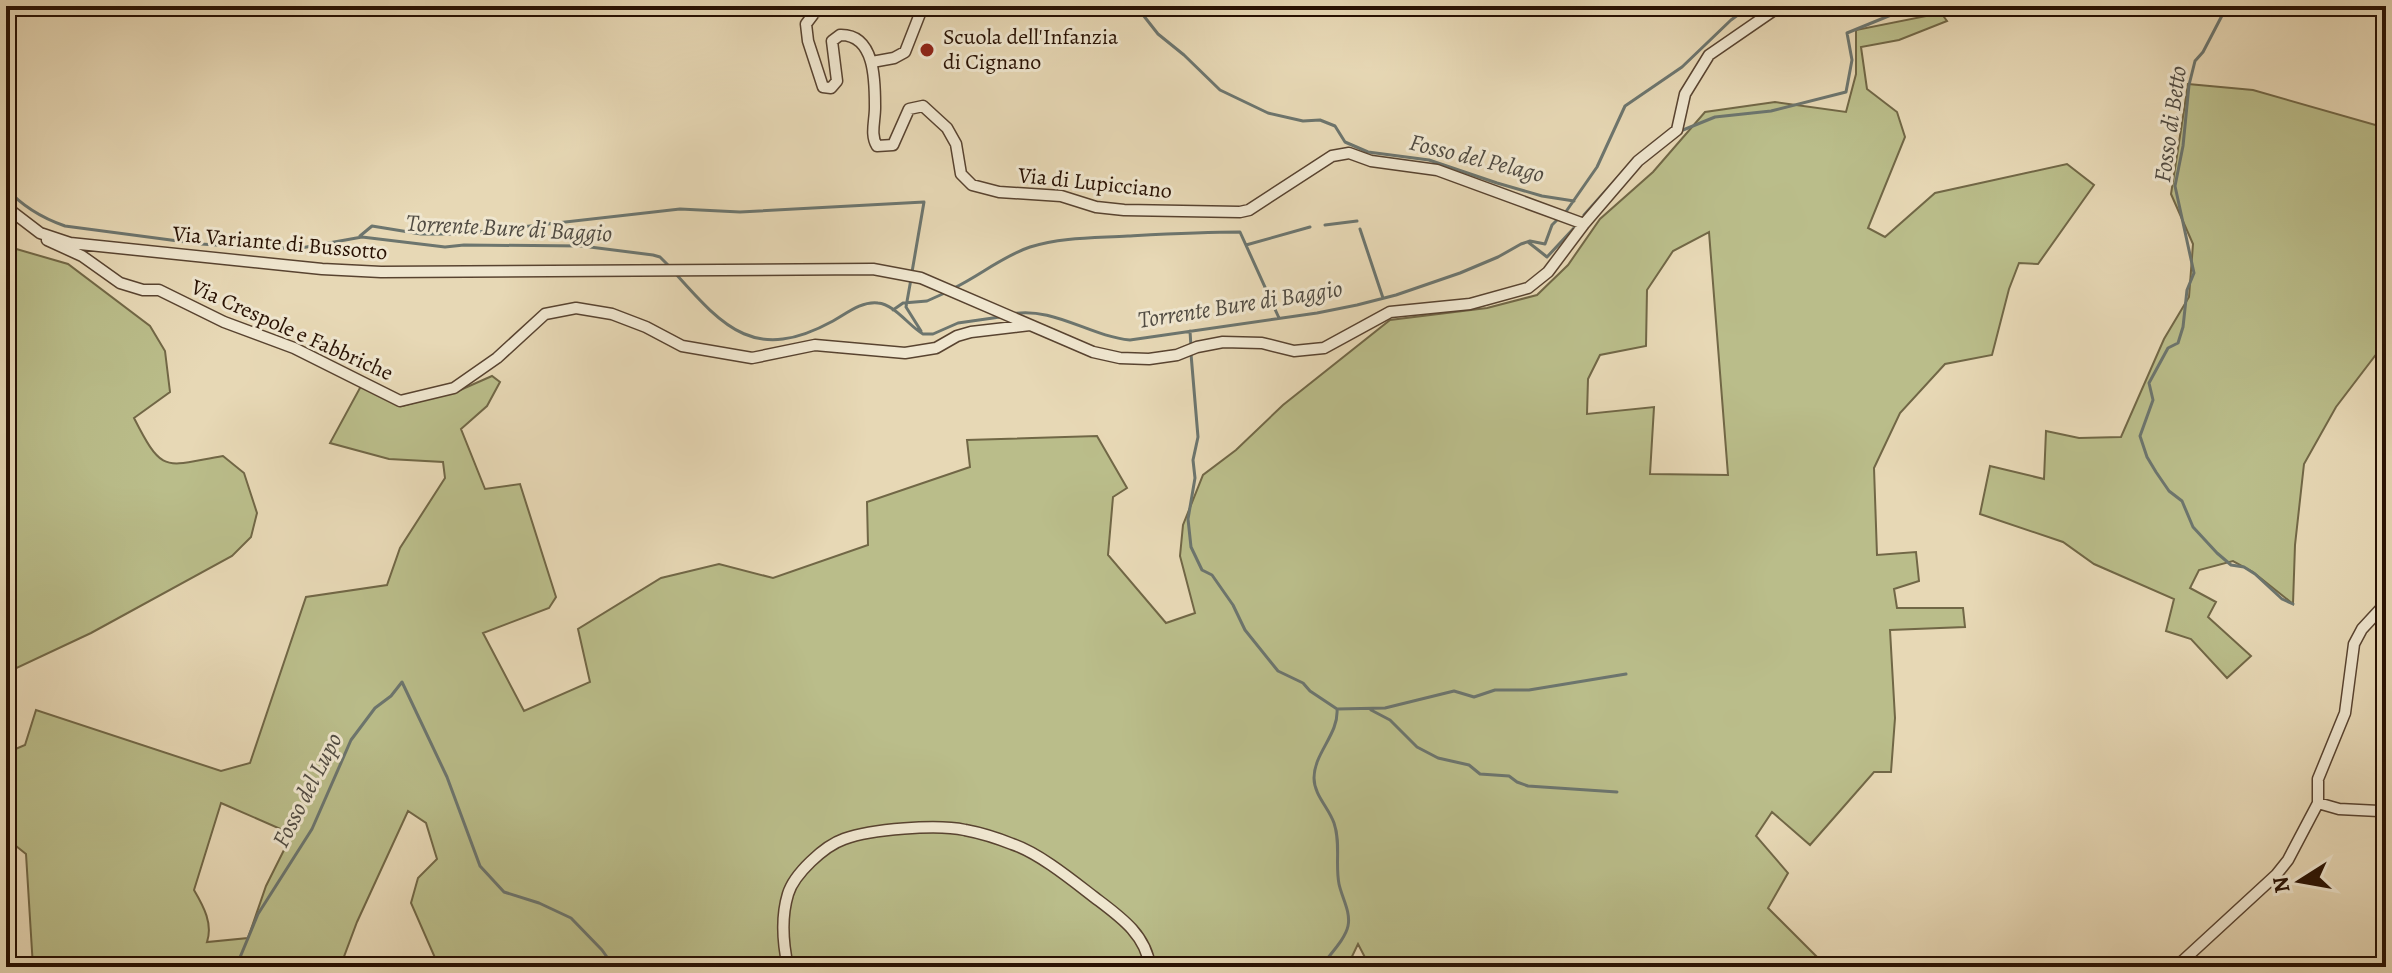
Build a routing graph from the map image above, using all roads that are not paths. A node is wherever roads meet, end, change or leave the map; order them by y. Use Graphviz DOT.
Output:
graph roads {
  1 [pos="831,6"];
  2 [pos="923,6"];
  3 [pos="1780,6"];
  4 [pos="872,62"];
  5 [pos="6,207"];
  6 [pos="1579,222"];
  7 [pos="40,233"];
  8 [pos="987,306"];
  9 [pos="1030,325"];
  10 [pos="2386,603"];
  11 [pos="2318,803"];
  12 [pos="2386,819"];
  13 [pos="788,967"];
  14 [pos="1150,967"];
  15 [pos="2176,967"];
  1 -- 4 [label="street"];
  2 -- 4 [label="street"];
  3 -- 6 [label="street, Via Crespole e Fabbriche"];
  4 -- 6 [label="street, Via di Lupicciano"];
  5 -- 7 [label="street, Via Variante di Bussotto"];
  6 -- 9 [label="street, Via Crespole e Fabbriche"];
  7 -- 8 [label="street, Via Variante di Bussotto"];
  7 -- 9 [label="street, Via Crespole e Fabbriche"];
  8 -- 9 [label="street, Via Crespole e Fabbriche"];
  10 -- 11 [label="street"];
  11 -- 12 [label="street"];
  11 -- 15 [label="street"];
  13 -- 14 [label="street"];
}
